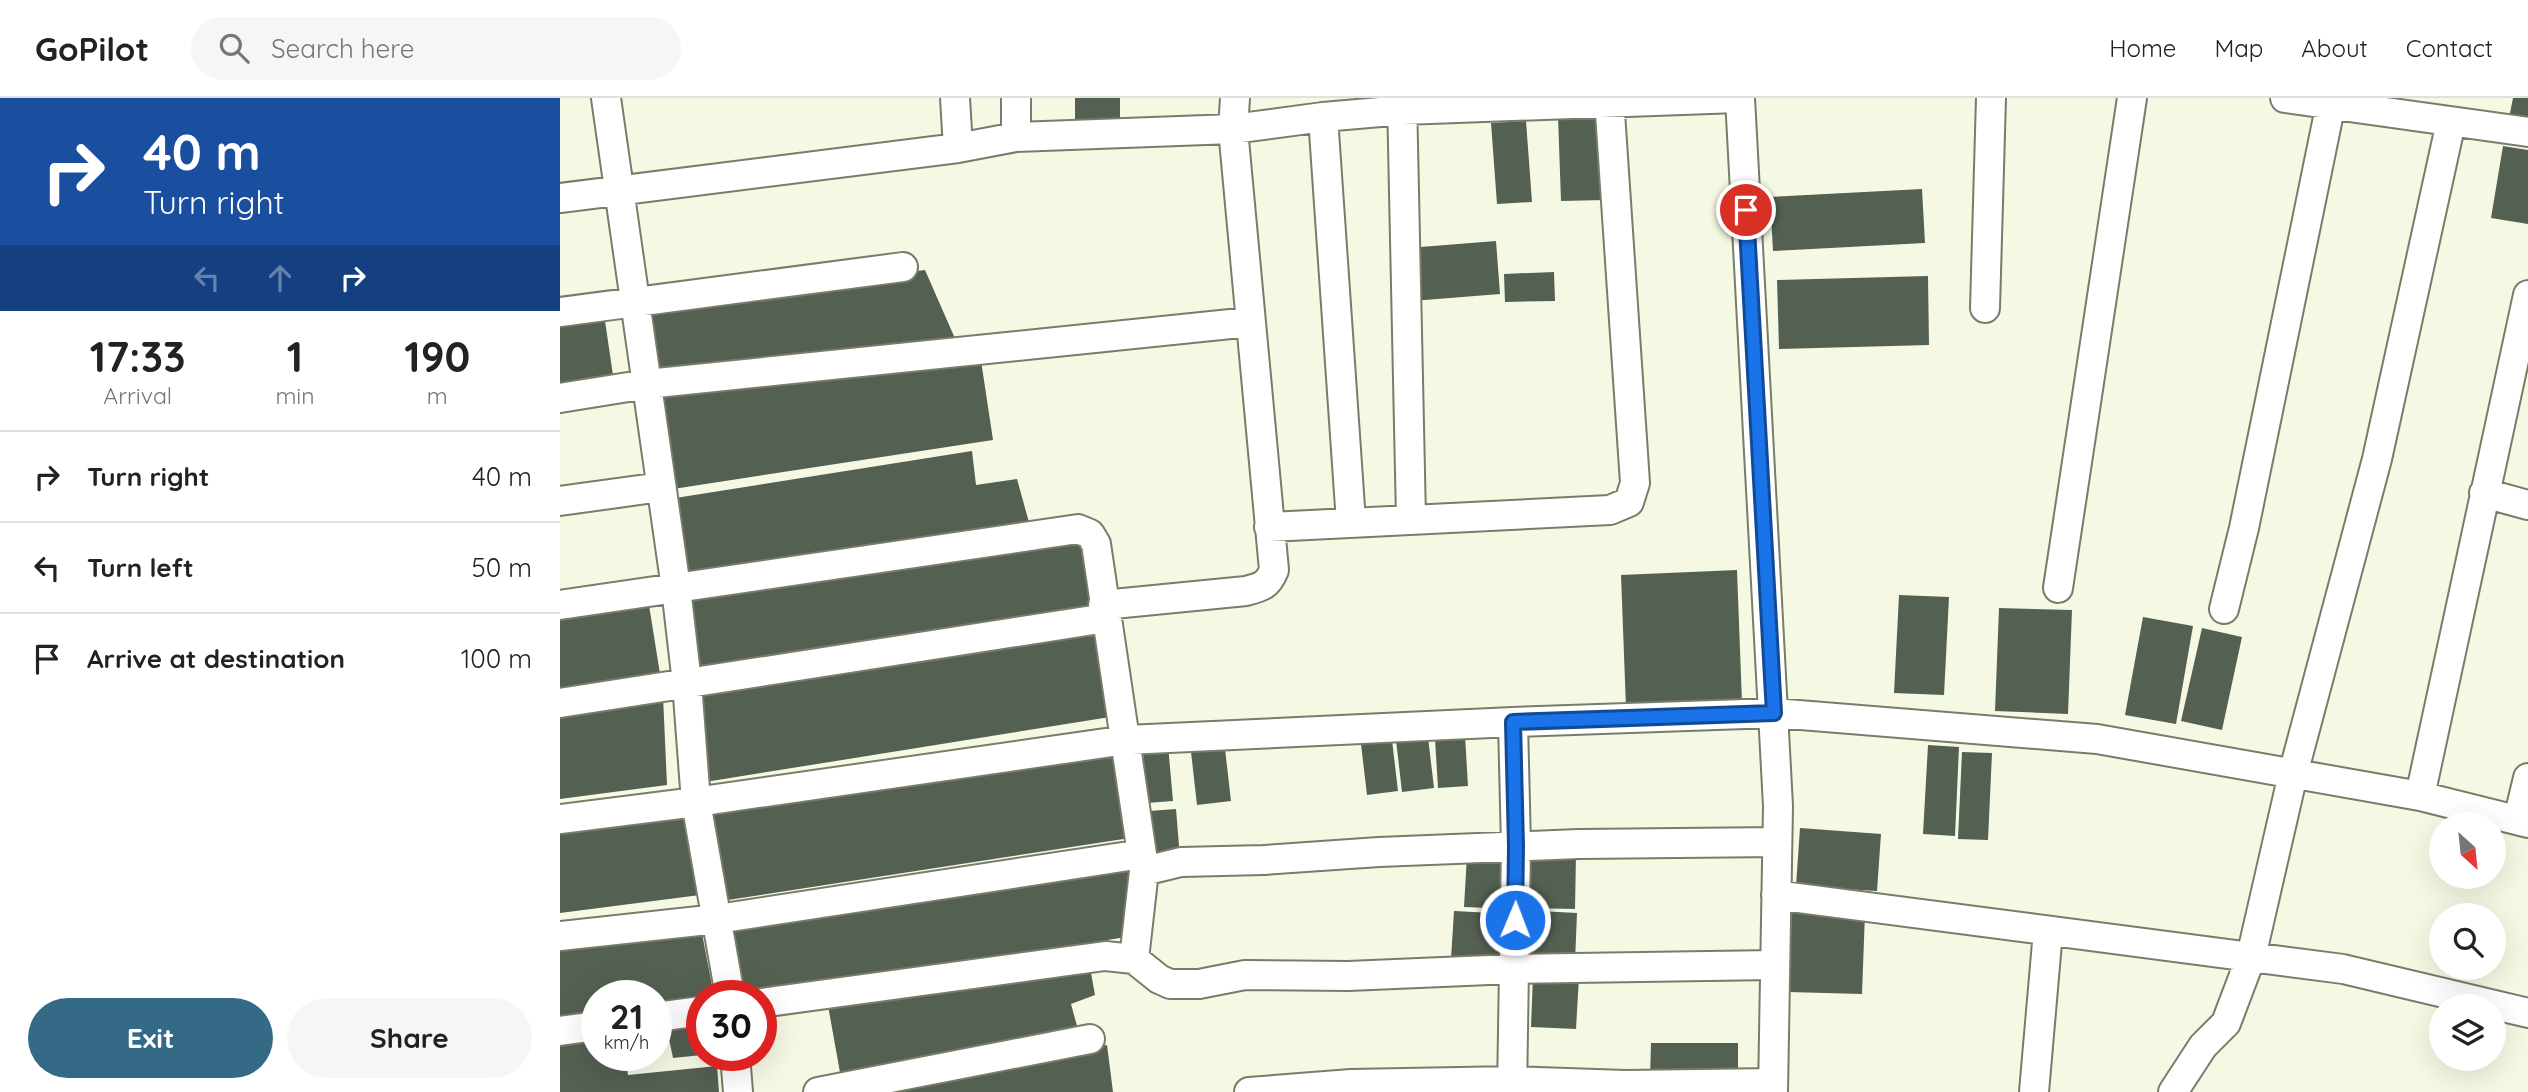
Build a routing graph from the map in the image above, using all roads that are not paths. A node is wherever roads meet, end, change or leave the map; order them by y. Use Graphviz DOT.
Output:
graph roads {
  1 [pos="606,98"];
  2 [pos="955,98"];
  3 [pos="1016,98"];
  4 [pos="1235,98"];
  5 [pos="1739,98"];
  6 [pos="1991,98"];
  7 [pos="2132,98"];
  8 [pos="2285,98"];
  9 [pos="1609,100"];
  10 [pos="1494,102"];
  11 [pos="2332,102"];
  12 [pos="1403,104"];
  13 [pos="1323,117"];
  14 [pos="2451,122"];
  15 [pos="1233,129"];
  16 [pos="2528,132"];
  17 [pos="1017,136"];
  18 [pos="958,148"];
  19 [pos="619,189"];
  20 [pos="560,198"];
  21 [pos="903,267"];
  22 [pos="2528,295"];
  23 [pos="635,302"];
  24 [pos="1984,308"];
  25 [pos="560,312"];
  26 [pos="1250,322"];
  27 [pos="647,384"];
  28 [pos="560,398"];
  29 [pos="661,487"];
  30 [pos="2484,493"];
  31 [pos="560,501"];
  32 [pos="2528,505"];
  33 [pos="1412,519"];
  34 [pos="1351,522"];
  35 [pos="1269,527"];
  36 [pos="676,587"];
  37 [pos="2058,588"];
  38 [pos="560,605"];
  39 [pos="2224,609"];
  40 [pos="1105,611"];
  41 [pos="687,683"];
  42 [pos="560,703"];
  43 [pos="1774,713"];
  44 [pos="1513,722"];
  45 [pos="1126,740"];
  46 [pos="2293,774"];
  47 [pos="2528,778"];
  48 [pos="2420,796"];
  49 [pos="696,802"];
  50 [pos="560,818"];
  51 [pos="2523,821"];
  52 [pos="1777,842"];
  53 [pos="1516,846"];
  54 [pos="1143,862"];
  55 [pos="1776,895"];
  56 [pos="717,919"];
  57 [pos="2048,931"];
  58 [pos="560,936"];
  59 [pos="2251,957"];
  60 [pos="1134,959"];
  61 [pos="1775,965"];
  62 [pos="1513,969"];
  63 [pos="727,980"];
  64 [pos="777,1001"];
  65 [pos="2528,1013"];
  66 [pos="581,1028"];
  67 [pos="560,1031"];
  68 [pos="1090,1039"];
  69 [pos="736,1071"];
  70 [pos="1512,1086"];
  71 [pos="1773,1087"];
  72 [pos="1394,1088"];
  73 [pos="1625,1089"];
  74 [pos="738,1092"];
  75 [pos="818,1092"];
  76 [pos="1249,1092"];
  77 [pos="2034,1092"];
  78 [pos="2173,1092"];
  1 -- 19 [label="street"];
  2 -- 18 [label="street"];
  3 -- 17 [label="street"];
  4 -- 15 [label="street"];
  5 -- 9 [label="street"];
  5 -- 43 [label="street"];
  6 -- 24 [label="street"];
  7 -- 37 [label="street"];
  8 -- 11 [label="street"];
  9 -- 10 [label="street"];
  9 -- 33 [label="street"];
  10 -- 12 [label="street"];
  11 -- 14 [label="street"];
  11 -- 39 [label="street"];
  12 -- 13 [label="street"];
  12 -- 33 [label="street"];
  13 -- 15 [label="street"];
  13 -- 34 [label="street"];
  14 -- 16 [label="street"];
  14 -- 46 [label="street"];
  15 -- 17 [label="street"];
  15 -- 26 [label="street"];
  17 -- 18 [label="street"];
  18 -- 19 [label="street"];
  19 -- 20 [label="street"];
  19 -- 23 [label="street"];
  21 -- 23 [label="street"];
  22 -- 30 [label="street"];
  23 -- 25 [label="street"];
  23 -- 27 [label="street"];
  26 -- 27 [label="street"];
  26 -- 35 [label="street"];
  27 -- 28 [label="street"];
  27 -- 29 [label="street"];
  29 -- 31 [label="street"];
  29 -- 36 [label="street"];
  30 -- 32 [label="street"];
  30 -- 48 [label="street"];
  33 -- 34 [label="street"];
  34 -- 35 [label="street"];
  35 -- 40 [label="street"];
  36 -- 38 [label="street"];
  36 -- 40 [label="street"];
  36 -- 41 [label="street"];
  40 -- 41 [label="street"];
  40 -- 45 [label="street"];
  41 -- 42 [label="street"];
  41 -- 49 [label="street"];
  43 -- 44 [label="street"];
  43 -- 46 [label="street"];
  43 -- 52 [label="street"];
  44 -- 45 [label="street"];
  44 -- 53 [label="street"];
  45 -- 49 [label="street"];
  45 -- 54 [label="street"];
  46 -- 48 [label="street"];
  46 -- 59 [label="street"];
  47 -- 51 [label="street"];
  48 -- 51 [label="street"];
  49 -- 50 [label="street"];
  49 -- 56 [label="street"];
  52 -- 53 [label="street"];
  52 -- 55 [label="street"];
  53 -- 54 [label="street"];
  53 -- 62 [label="street"];
  54 -- 56 [label="street"];
  54 -- 60 [label="street"];
  55 -- 57 [label="street"];
  55 -- 61 [label="street"];
  56 -- 58 [label="street"];
  56 -- 63 [label="street"];
  57 -- 59 [label="street"];
  57 -- 77 [label="street"];
  59 -- 65 [label="street"];
  59 -- 78 [label="street"];
  60 -- 62 [label="street"];
  60 -- 64 [label="street"];
  61 -- 62 [label="street"];
  61 -- 71 [label="street"];
  62 -- 70 [label="street"];
  66 -- 67 [label="street"];
  68 -- 75 [label="street"];
  69 -- 74 [label="street"];
  70 -- 72 [label="street"];
  70 -- 73 [label="street"];
  71 -- 73 [label="street"];
  72 -- 76 [label="street"];
}
